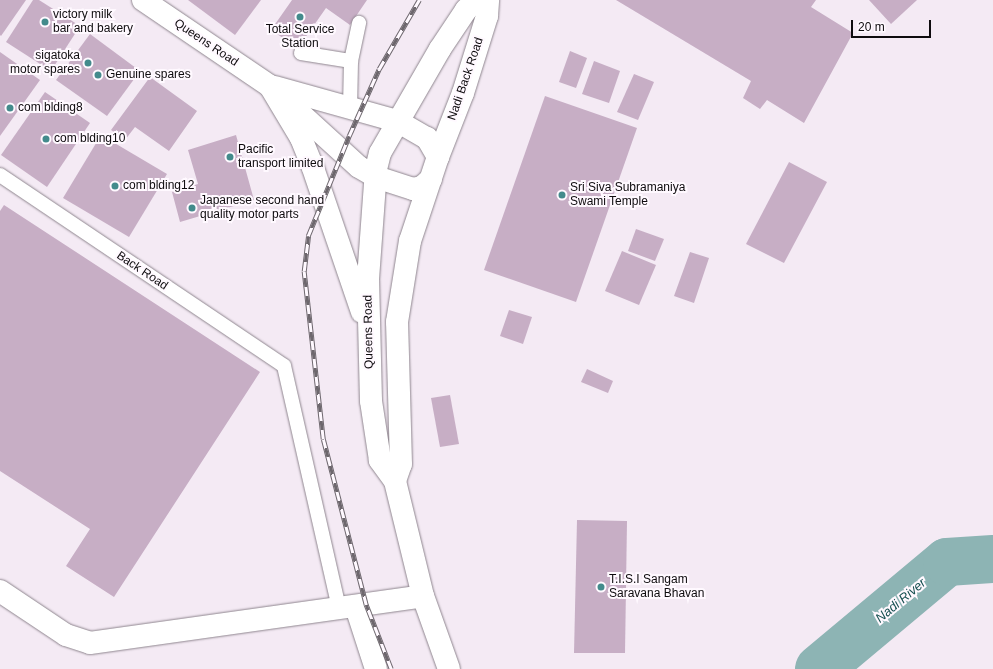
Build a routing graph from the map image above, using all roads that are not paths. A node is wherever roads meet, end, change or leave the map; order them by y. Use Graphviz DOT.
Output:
graph roads {
  1 [pos="143,0"];
  2 [pos="476,0"];
  3 [pos="488,0"];
  4 [pos="359,23"];
  5 [pos="301,53"];
  6 [pos="350,61"];
  7 [pos="270,86"];
  8 [pos="350,109"];
  9 [pos="397,121"];
  10 [pos="438,157"];
  11 [pos="376,177"];
  12 [pos="430,179"];
  13 [pos="2,183"];
  14 [pos="369,336"];
  15 [pos="395,481"];
  16 [pos="0,591"];
  17 [pos="423,596"];
  18 [pos="347,608"];
  19 [pos="376,669"];
  20 [pos="449,669"];
  1 -- 7 [label="main road, Queens Road"];
  2 -- 9 [label="main road"];
  3 -- 10 [label="main road, Nadi Back Road"];
  4 -- 6 [label="lane"];
  5 -- 6 [label="lane"];
  6 -- 8 [label="lane"];
  7 -- 8 [label="main road, Queens Road"];
  7 -- 11 [label="main road, Queens Road"];
  7 -- 14 [label="main road"];
  8 -- 9 [label="main road, Queens Road"];
  9 -- 10 [label="main road, Queens Road"];
  9 -- 11 [label="main road, Queens Road"];
  10 -- 12 [label="main road"];
  11 -- 12 [label="main road, Queens Road"];
  11 -- 14 [label="main road, Queens Road"];
  12 -- 15 [label="main road"];
  13 -- 18 [label="lane, Back Road"];
  14 -- 15 [label="main road, Queens Road"];
  15 -- 17 [label="main road, Queens Road"];
  16 -- 18 [label="main road"];
  17 -- 18 [label="main road"];
  17 -- 20 [label="main road, Queens Road"];
  18 -- 19 [label="main road"];
}
